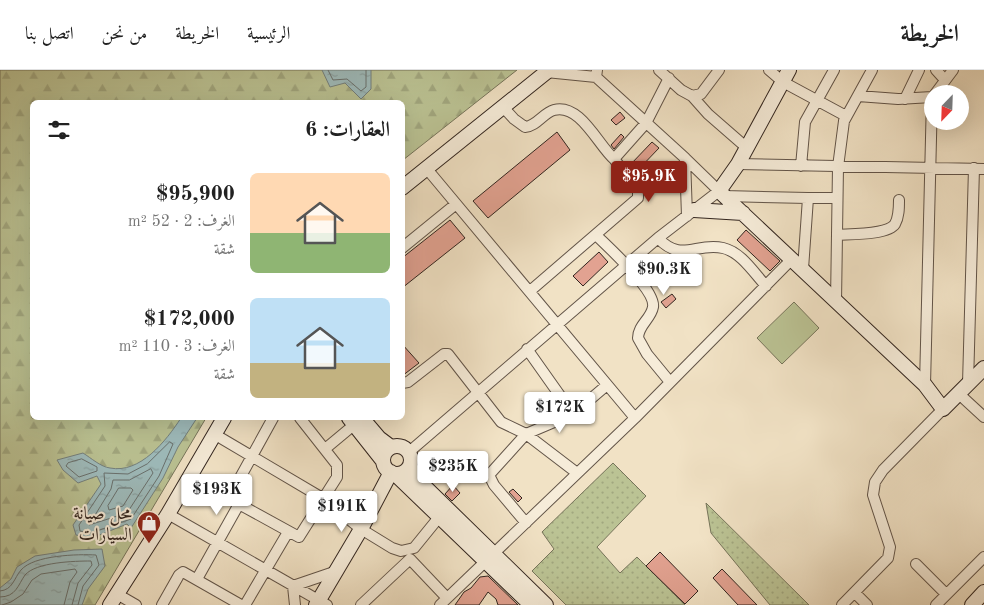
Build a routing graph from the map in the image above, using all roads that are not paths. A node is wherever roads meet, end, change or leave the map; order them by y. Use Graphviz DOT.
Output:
graph roads {
  1 [pos="659,70"];
  2 [pos="769,70"];
  3 [pos="834,70"];
  4 [pos="872,70"];
  5 [pos="919,70"];
  6 [pos="936,70"];
  7 [pos="954,70"];
  8 [pos="547,71"];
  9 [pos="718,71"];
  10 [pos="596,74"];
  11 [pos="786,76"];
  12 [pos="669,78"];
  13 [pos="945,80"];
  14 [pos="941,85"];
  15 [pos="692,96"];
  16 [pos="858,96"];
  17 [pos="924,98"];
  18 [pos="905,99"];
  19 [pos="818,101"];
  20 [pos="504,107"];
  21 [pos="846,116"];
  22 [pos="646,123"];
  23 [pos="932,130"];
  24 [pos="746,148"];
  25 [pos="685,158"];
  26 [pos="614,159"];
  27 [pos="738,164"];
  28 [pos="801,166"];
  29 [pos="838,167"];
  30 [pos="932,167"];
  31 [pos="979,168"];
  32 [pos="426,169"];
  33 [pos="405,186"];
  34 [pos="721,194"];
  35 [pos="808,198"];
  36 [pos="837,198"];
  37 [pos="899,200"];
  38 [pos="456,204"];
  39 [pos="691,213"];
  40 [pos="743,213"];
  41 [pos="837,234"];
  42 [pos="596,235"];
  43 [pos="658,238"];
  44 [pos="405,246"];
  45 [pos="792,259"];
  46 [pos="626,265"];
  47 [pos="803,269"];
  48 [pos="766,286"];
  49 [pos="530,291"];
  50 [pos="836,302"];
  51 [pos="558,324"];
  52 [pos="527,349"];
  53 [pos="984,368"];
  54 [pos="405,382"];
  55 [pos="670,382"];
  56 [pos="608,385"];
  57 [pos="925,385"];
  58 [pos="964,389"];
  59 [pos="476,392"];
  60 [pos="942,409"];
  61 [pos="573,414"];
  62 [pos="635,418"];
  63 [pos="984,418"];
  64 [pos="223,420"];
  65 [pos="272,420"];
  66 [pos="302,420"];
  67 [pos="358,420"];
  68 [pos="214,434"];
  69 [pos="526,434"];
  70 [pos="391,447"];
  71 [pos="325,449"];
  72 [pos="251,455"];
  73 [pos="409,459"];
  74 [pos="390,469"];
  75 [pos="577,473"];
  76 [pos="324,499"];
  77 [pos="239,504"];
  78 [pos="168,514"];
  79 [pos="440,516"];
  80 [pos="526,523"];
  81 [pos="361,529"];
  82 [pos="288,532"];
  83 [pos="218,541"];
  84 [pos="409,555"];
  85 [pos="984,556"];
  86 [pos="490,558"];
  87 [pos="916,564"];
  88 [pos="264,569"];
  89 [pos="336,571"];
  90 [pos="197,579"];
  91 [pos="293,586"];
  92 [pos="984,592"];
  93 [pos="855,593"];
  94 [pos="946,594"];
  95 [pos="113,600"];
  96 [pos="443,601"];
  97 [pos="320,604"];
  98 [pos="136,605"];
  99 [pos="162,605"];
  100 [pos="241,605"];
  101 [pos="245,605"];
  102 [pos="295,605"];
  103 [pos="361,605"];
  104 [pos="531,605"];
  105 [pos="546,605"];
  106 [pos="842,605"];
  107 [pos="867,605"];
  108 [pos="936,605"];
  109 [pos="972,605"];
  1 -- 12 [label="street"];
  2 -- 11 [label="street"];
  3 -- 19 [label="street"];
  4 -- 16 [label="street"];
  5 -- 18 [label="street"];
  6 -- 13 [label="street"];
  7 -- 13 [label="street"];
  8 -- 10 [label="street"];
  8 -- 20 [label="street"];
  9 -- 15 [label="street"];
  10 -- 22 [label="street"];
  11 -- 19 [label="street"];
  11 -- 24 [label="street"];
  12 -- 15 [label="street"];
  12 -- 22 [label="street"];
  13 -- 14 [label="street"];
  15 -- 24 [label="street"];
  16 -- 18 [label="street"];
  16 -- 21 [label="street"];
  17 -- 18 [label="street"];
  19 -- 21 [label="street"];
  19 -- 28 [label="street"];
  20 -- 26 [label="street"];
  20 -- 32 [label="street"];
  21 -- 29 [label="street"];
  22 -- 25 [label="street"];
  22 -- 26 [label="street"];
  23 -- 30 [label="street"];
  24 -- 27 [label="street"];
  25 -- 34 [label="street"];
  25 -- 39 [label="street"];
  26 -- 42 [label="street"];
  27 -- 28 [label="street"];
  27 -- 34 [label="street"];
  28 -- 29 [label="street"];
  29 -- 30 [label="street"];
  29 -- 36 [label="street"];
  30 -- 31 [label="street"];
  30 -- 57 [label="street"];
  31 -- 58 [label="street"];
  32 -- 33 [label="street"];
  32 -- 38 [label="street"];
  34 -- 35 [label="street"];
  34 -- 39 [label="street"];
  34 -- 40 [label="street"];
  35 -- 36 [label="street"];
  35 -- 47 [label="street"];
  36 -- 41 [label="street"];
  37 -- 41 [label="street"];
  38 -- 44 [label="street"];
  38 -- 49 [label="street"];
  39 -- 40 [label="street"];
  39 -- 43 [label="street"];
  40 -- 45 [label="street"];
  41 -- 50 [label="street"];
  42 -- 46 [label="street"];
  42 -- 49 [label="street"];
  43 -- 46 [label="street"];
  43 -- 48 [label="street"];
  45 -- 47 [label="street"];
  45 -- 48 [label="street"];
  46 -- 51 [label="street"];
  46 -- 55 [label="street"];
  47 -- 50 [label="street"];
  48 -- 55 [label="street"];
  49 -- 51 [label="street"];
  50 -- 57 [label="street"];
  51 -- 52 [label="street"];
  51 -- 56 [label="street"];
  52 -- 59 [label="street"];
  52 -- 61 [label="street"];
  53 -- 58 [label="street"];
  54 -- 59 [label="street"];
  55 -- 62 [label="street"];
  56 -- 61 [label="street"];
  56 -- 62 [label="street"];
  57 -- 60 [label="street"];
  58 -- 60 [label="street"];
  58 -- 63 [label="street"];
  59 -- 69 [label="street"];
  59 -- 73 [label="street"];
  60 -- 93 [label="street"];
  61 -- 69 [label="street"];
  62 -- 75 [label="street"];
  64 -- 68 [label="street"];
  65 -- 72 [label="street"];
  66 -- 71 [label="street"];
  67 -- 70 [label="street"];
  67 -- 71 [label="street"];
  67 -- 74 [label="street"];
  68 -- 72 [label="street"];
  68 -- 78 [label="street"];
  69 -- 75 [label="street"];
  69 -- 80 [label="street"];
  70 -- 73 [label="street"];
  70 -- 74 [label="street"];
  71 -- 76 [label="street"];
  72 -- 76 [label="street"];
  72 -- 77 [label="street"];
  73 -- 74 [label="street"];
  73 -- 86 [label="street"];
  74 -- 79 [label="street"];
  74 -- 81 [label="street"];
  75 -- 80 [label="street"];
  76 -- 81 [label="street"];
  76 -- 82 [label="street"];
  77 -- 82 [label="street"];
  77 -- 83 [label="street"];
  78 -- 83 [label="street"];
  78 -- 95 [label="street"];
  79 -- 84 [label="street"];
  79 -- 86 [label="street"];
  80 -- 86 [label="street"];
  81 -- 84 [label="street"];
  81 -- 89 [label="street"];
  82 -- 88 [label="street"];
  83 -- 88 [label="street"];
  83 -- 90 [label="street"];
  84 -- 96 [label="street"];
  84 -- 103 [label="street"];
  85 -- 94 [label="street"];
  86 -- 96 [label="street"];
  86 -- 104 [label="street"];
  86 -- 105 [label="street"];
  87 -- 94 [label="street"];
  88 -- 91 [label="street"];
  88 -- 101 [label="street"];
  89 -- 91 [label="street"];
  89 -- 97 [label="street"];
  90 -- 99 [label="street"];
  90 -- 100 [label="street"];
  91 -- 97 [label="street"];
  91 -- 102 [label="street"];
  92 -- 109 [label="street"];
  93 -- 106 [label="street"];
  93 -- 107 [label="street"];
  94 -- 108 [label="street"];
  95 -- 98 [label="street"];
}
